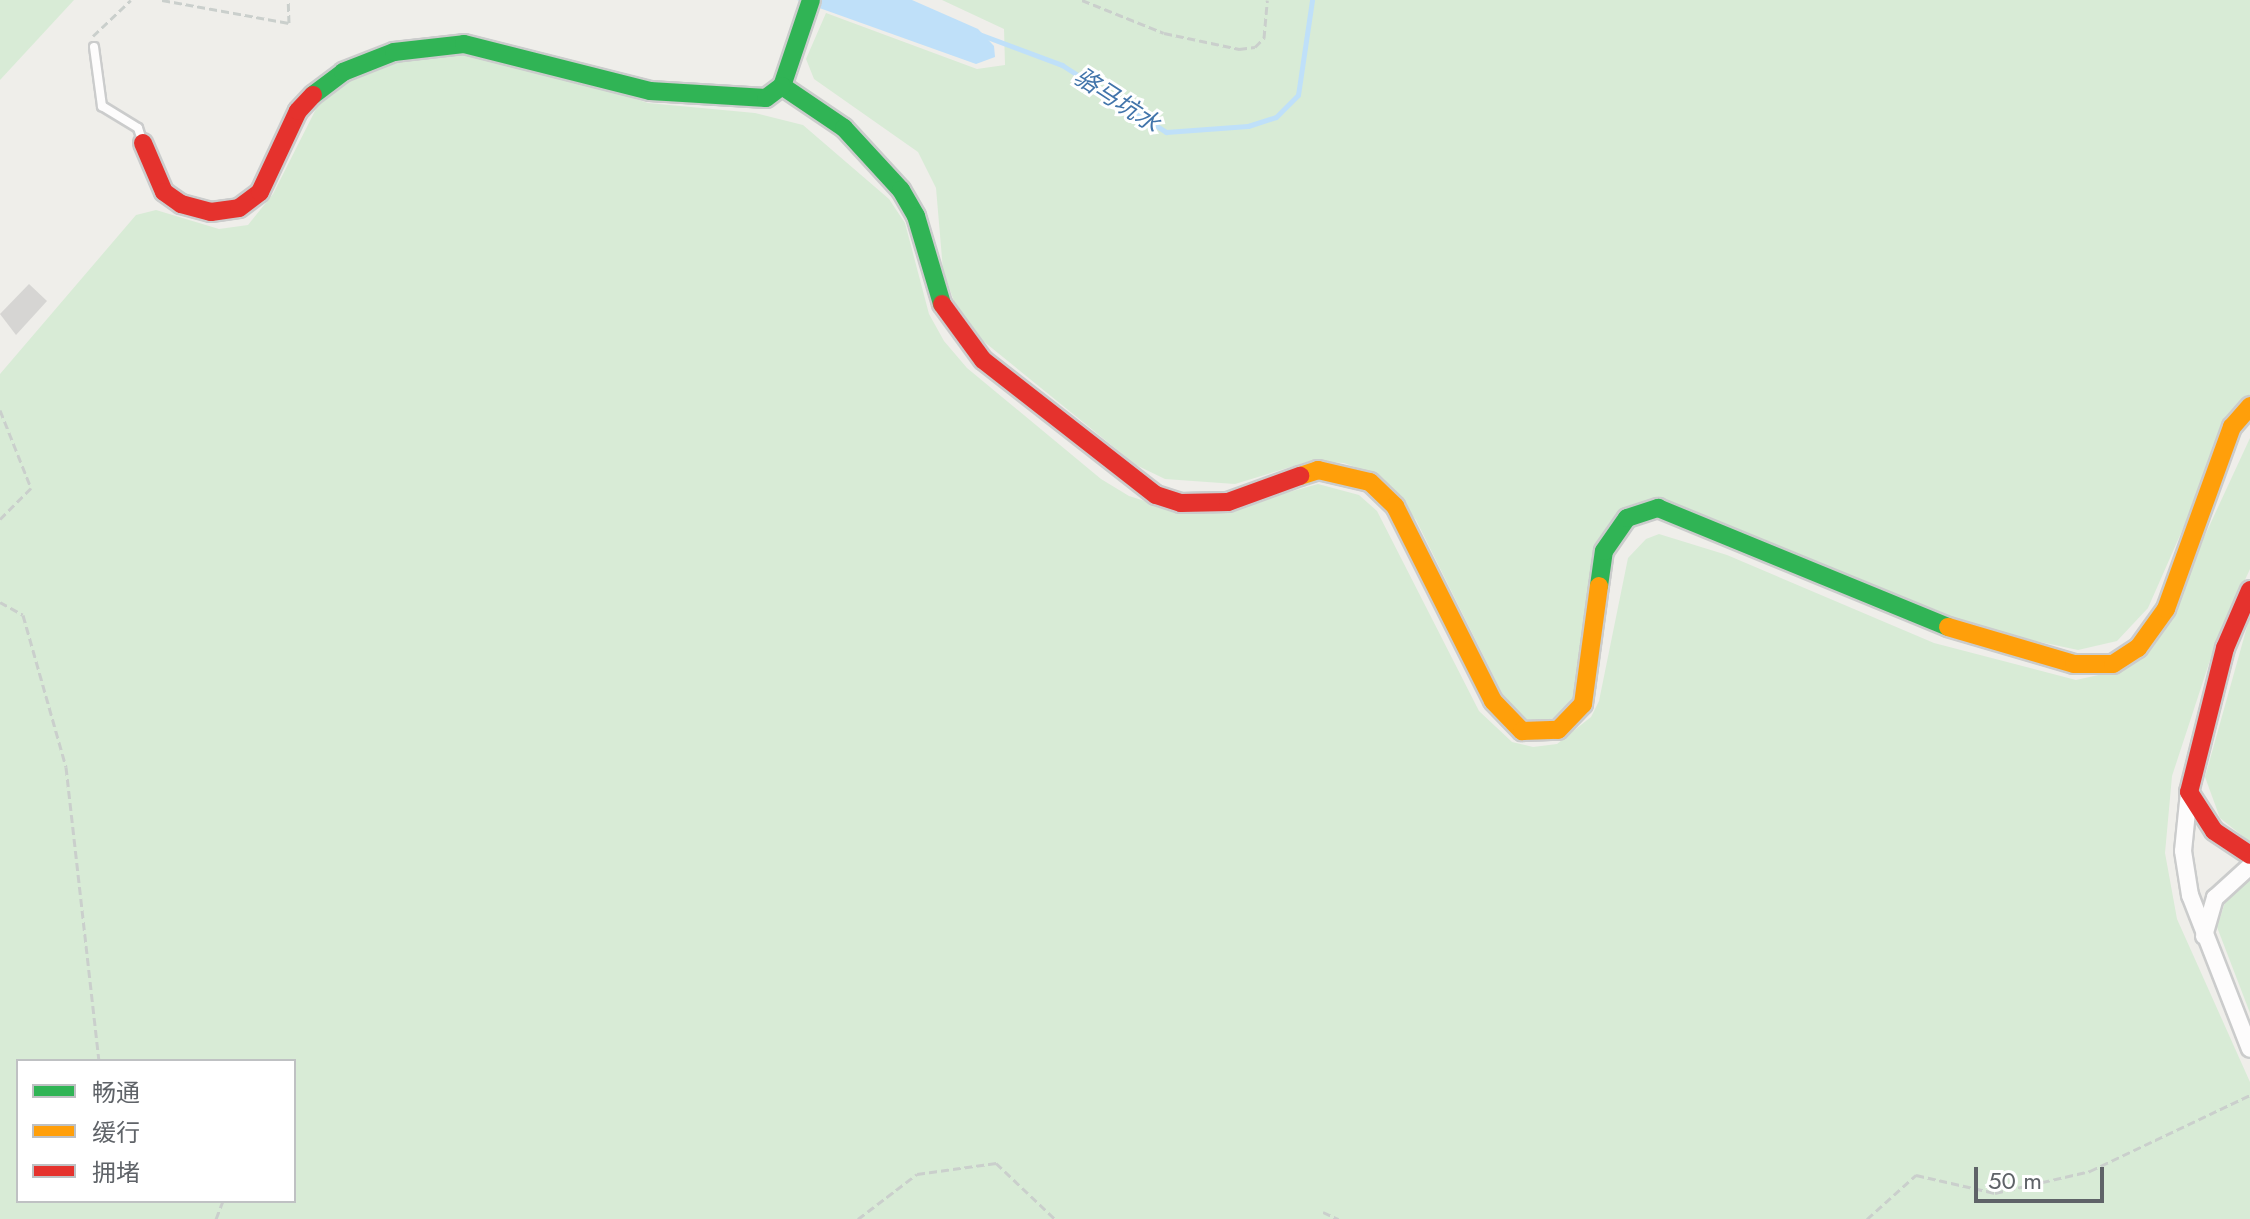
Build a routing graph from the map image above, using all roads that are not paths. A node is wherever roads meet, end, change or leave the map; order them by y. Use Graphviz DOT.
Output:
graph roads {
  1 [pos="811,0"];
  2 [pos="92,42"];
  3 [pos="782,86"];
  4 [pos="143,143"];
  5 [pos="2250,406"];
  6 [pos="2250,590"];
  7 [pos="2189,792"];
  8 [pos="2250,855"];
  9 [pos="2250,866"];
  10 [pos="2203,938"];
  11 [pos="2250,1049"];
  1 -- 3 [label="main road"];
  2 -- 4 [label="lane"];
  3 -- 4 [label="main road"];
  3 -- 5 [label="main road"];
  6 -- 7 [label="main road"];
  7 -- 8 [label="main road"];
  7 -- 10 [label="street"];
  9 -- 10 [label="street"];
  10 -- 11 [label="street"];
}
